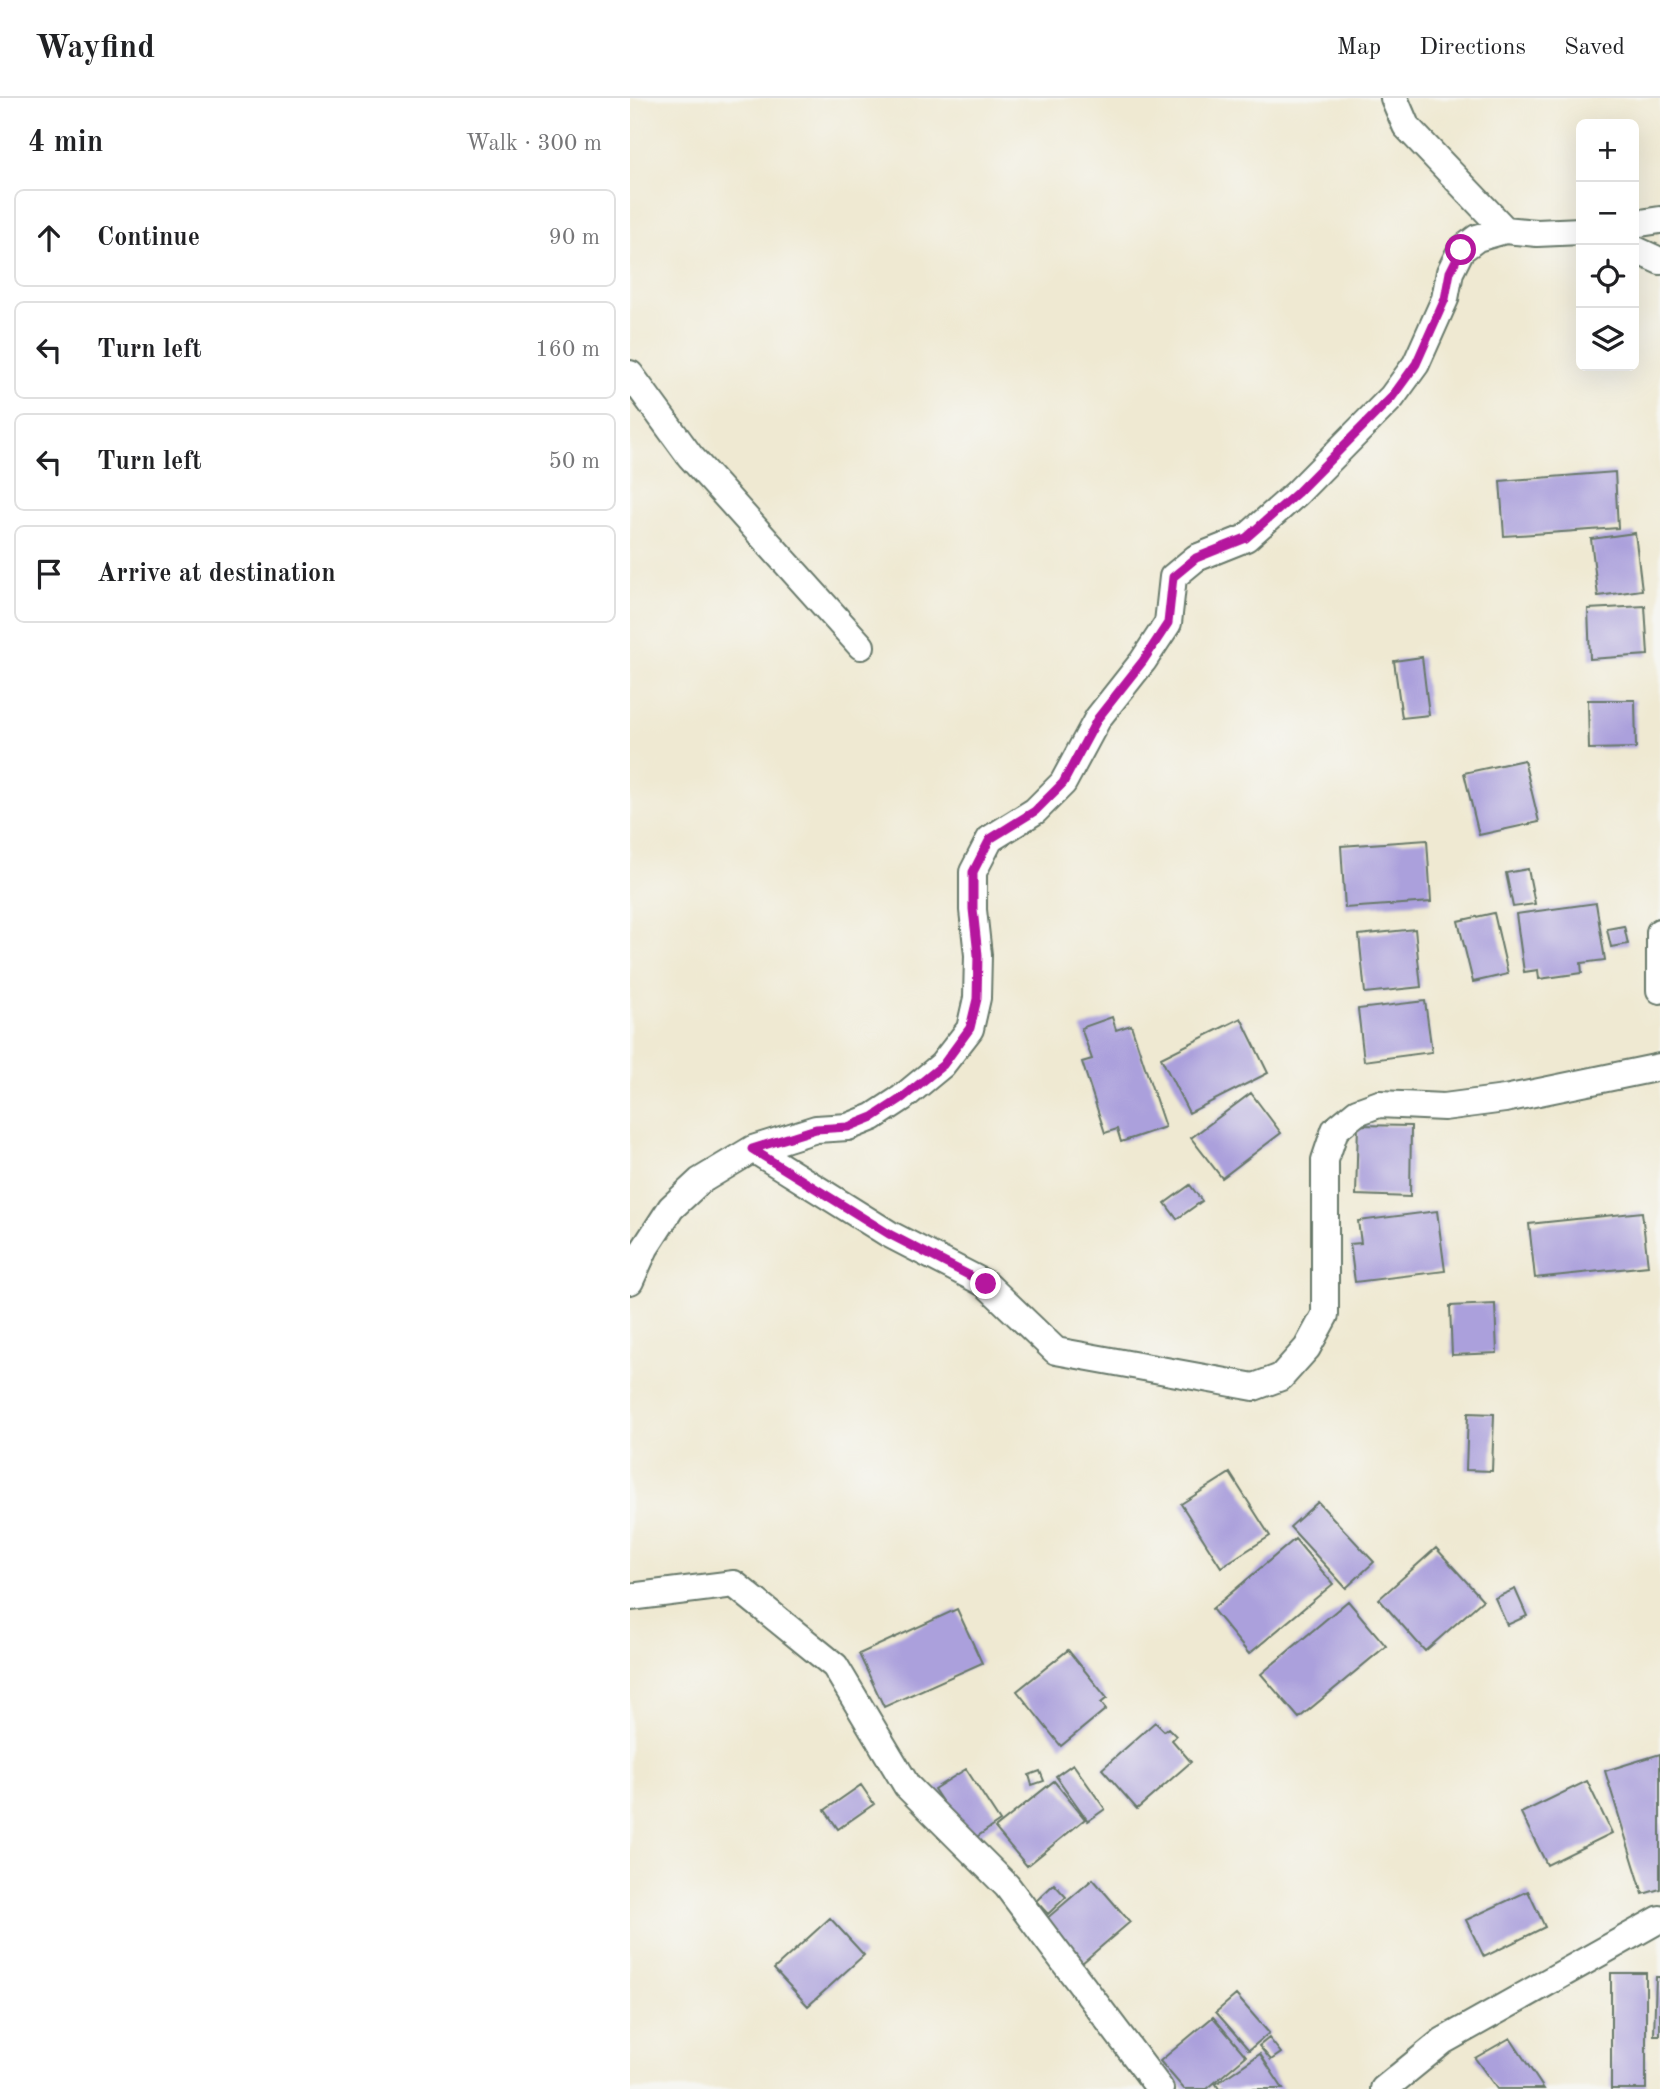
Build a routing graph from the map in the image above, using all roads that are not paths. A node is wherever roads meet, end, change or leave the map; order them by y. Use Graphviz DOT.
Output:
graph roads {
  1 [pos="1394,98"];
  2 [pos="1660,219"];
  3 [pos="1639,223"];
  4 [pos="1504,230"];
  5 [pos="1576,231"];
  6 [pos="1639,251"];
  7 [pos="1660,261"];
  8 [pos="630,374"];
  9 [pos="861,646"];
  10 [pos="1660,932"];
  11 [pos="1660,990"];
  12 [pos="1660,1067"];
  13 [pos="752,1149"];
  14 [pos="630,1281"];
  15 [pos="633,1599"];
  16 [pos="1660,1919"];
  17 [pos="1160,2089"];
  18 [pos="1384,2089"];
  1 -- 4 [label="street"];
  2 -- 3 [label="street"];
  4 -- 5 [label="street"];
  4 -- 13 [label="street"];
  6 -- 7 [label="street"];
  8 -- 9 [label="street"];
  10 -- 11 [label="street"];
  12 -- 13 [label="street"];
  13 -- 14 [label="street"];
  15 -- 17 [label="street"];
  16 -- 18 [label="street"];
}
